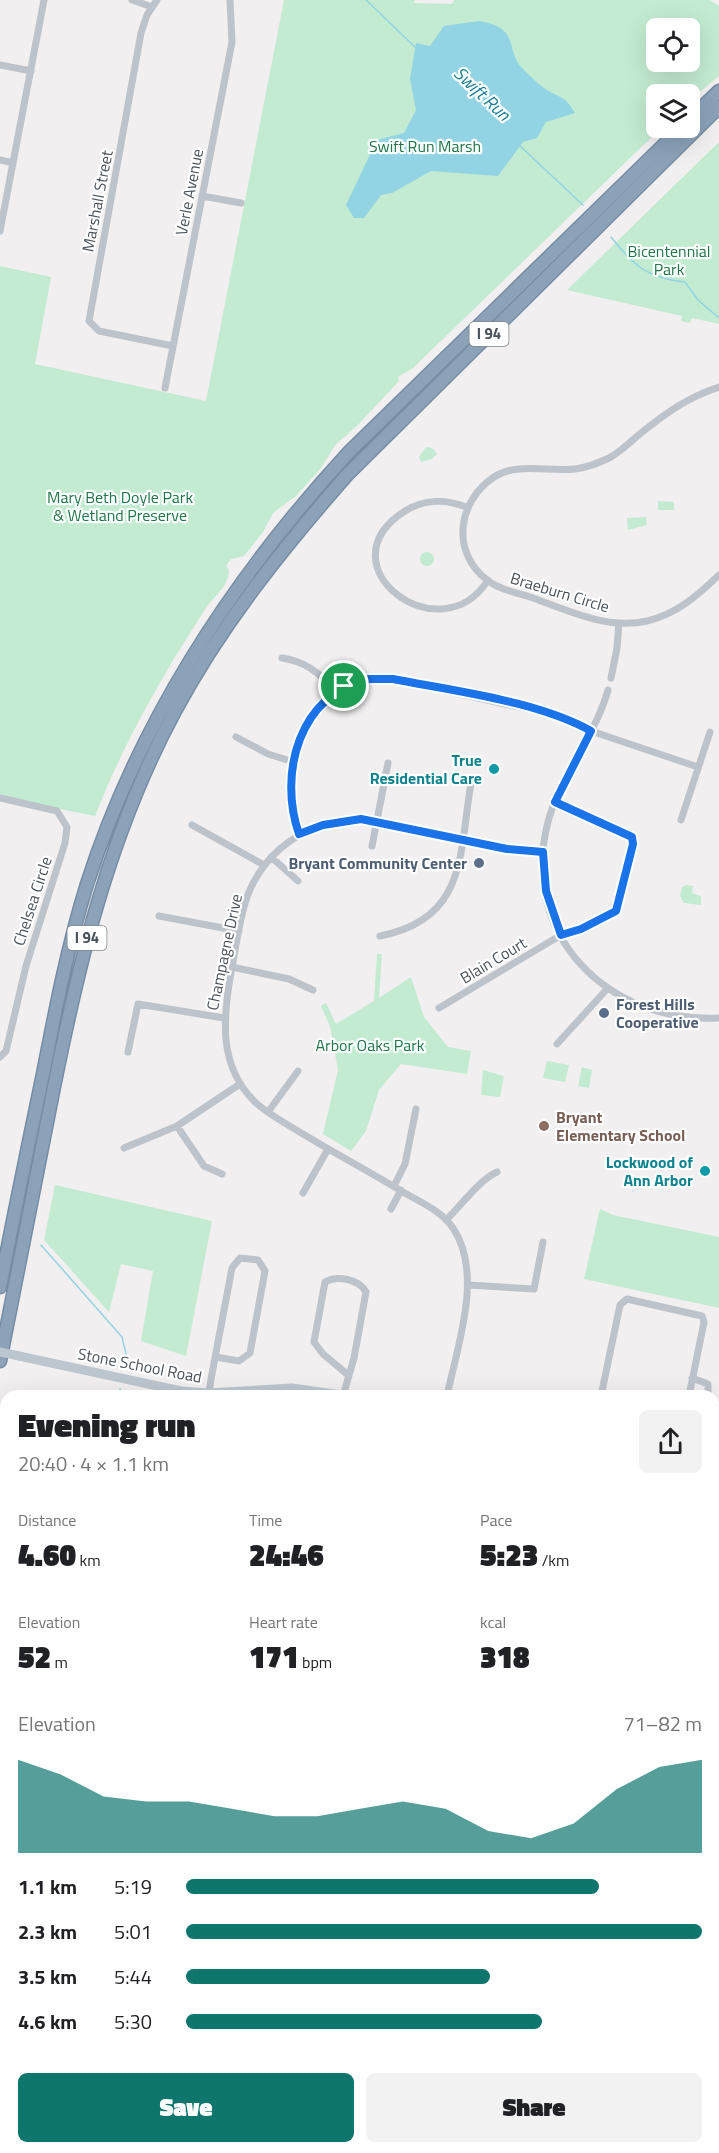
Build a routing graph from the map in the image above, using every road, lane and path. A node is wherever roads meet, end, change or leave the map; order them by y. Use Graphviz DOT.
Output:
graph roads {
  1 [pos="44,0"];
  2 [pos="132,0"];
  3 [pos="157,0"];
  4 [pos="230,0"];
  5 [pos="152,7"];
  6 [pos="0,65"];
  7 [pos="31,71"];
  8 [pos="719,91"];
  9 [pos="719,107"];
  10 [pos="700,109"];
  11 [pos="670,138"];
  12 [pos="0,160"];
  13 [pos="13,164"];
  14 [pos="202,196"];
  15 [pos="241,203"];
  16 [pos="0,231"];
  17 [pos="173,346"];
  18 [pos="719,387"];
  19 [pos="165,388"];
  20 [pos="466,507"];
  21 [pos="719,575"];
  22 [pos="488,580"];
  23 [pos="619,623"];
  24 [pos="282,658"];
  25 [pos="611,678"];
  26 [pos="608,690"];
  27 [pos="334,691"];
  28 [pos="591,731"];
  29 [pos="710,732"];
  30 [pos="236,737"];
  31 [pos="294,762"];
  32 [pos="388,763"];
  33 [pos="699,768"];
  34 [pos="471,783"];
  35 [pos="0,798"];
  36 [pos="555,802"];
  37 [pos="681,820"];
  38 [pos="375,821"];
  39 [pos="192,825"];
  40 [pos="299,834"];
  41 [pos="464,840"];
  42 [pos="372,846"];
  43 [pos="543,852"];
  44 [pos="271,857"];
  45 [pos="264,865"];
  46 [pos="298,881"];
  47 [pos="159,916"];
  48 [pos="239,931"];
  49 [pos="561,935"];
  50 [pos="380,936"];
  51 [pos="232,967"];
  52 [pos="607,989"];
  53 [pos="313,990"];
  54 [pos="439,1008"];
  55 [pos="224,1018"];
  56 [pos="719,1018"];
  57 [pos="557,1044"];
  58 [pos="128,1052"];
  59 [pos="0,1057"];
  60 [pos="298,1071"];
  61 [pos="240,1084"];
  62 [pos="416,1109"];
  63 [pos="268,1112"];
  64 [pos="177,1126"];
  65 [pos="124,1148"];
  66 [pos="328,1149"];
  67 [pos="497,1172"];
  68 [pos="222,1174"];
  69 [pos="397,1188"];
  70 [pos="303,1193"];
  71 [pos="391,1209"];
  72 [pos="446,1220"];
  73 [pos="543,1242"];
  74 [pos="468,1285"];
  75 [pos="0,1287"];
  76 [pos="0,1352"];
  77 [pos="216,1357"];
  78 [pos="0,1360"];
  79 [pos="347,1374"];
  80 [pos="692,1378"];
  81 [pos="178,1390"];
  82 [pos="210,1390"];
  83 [pos="264,1390"];
  84 [pos="306,1390"];
  85 [pos="346,1390"];
  86 [pos="448,1390"];
  87 [pos="602,1390"];
  88 [pos="689,1390"];
  89 [pos="708,1390"];
  1 -- 7 [label="street"];
  2 -- 5 [label="street"];
  3 -- 5 [label="street, Marshall Street"];
  4 -- 14 [label="street, Verle Avenue"];
  5 -- 17 [label="street, Marshall Street"];
  6 -- 7 [label="street"];
  7 -- 13 [label="street"];
  8 -- 10 [label="highway"];
  9 -- 78 [label="highway, I 94"];
  11 -- 75 [label="highway, I 94"];
  12 -- 13 [label="street"];
  13 -- 16 [label="street"];
  14 -- 15 [label="street"];
  14 -- 17 [label="street, Verle Avenue"];
  17 -- 19 [label="street, Verle Avenue"];
  18 -- 20 [label="street"];
  20 -- 22 [label="street, Braeburn Circle"];
  20 -- 22 [label="street, Braeburn Circle"];
  21 -- 23 [label="street, Braeburn Circle"];
  22 -- 23 [label="street, Braeburn Circle"];
  23 -- 25 [label="street"];
  24 -- 27 [label="street"];
  26 -- 28 [label="street"];
  27 -- 28 [label="street"];
  27 -- 31 [label="street"];
  28 -- 33 [label="street"];
  28 -- 36 [label="street"];
  29 -- 33 [label="street"];
  30 -- 31 [label="street"];
  31 -- 40 [label="street"];
  32 -- 38 [label="street"];
  33 -- 37 [label="street"];
  34 -- 41 [label="street"];
  35 -- 59 [label="street, Chelsea Circle"];
  36 -- 43 [label="street"];
  36 -- 49 [label="street, Blain Court"];
  38 -- 40 [label="street, Champagne Drive"];
  38 -- 41 [label="street, Champagne Drive"];
  38 -- 42 [label="street"];
  39 -- 45 [label="street"];
  40 -- 44 [label="street, Champagne Drive"];
  41 -- 43 [label="street, Champagne Drive"];
  41 -- 50 [label="street"];
  43 -- 49 [label="street"];
  44 -- 45 [label="street, Champagne Drive"];
  44 -- 46 [label="street"];
  45 -- 48 [label="street, Champagne Drive"];
  47 -- 48 [label="street"];
  48 -- 51 [label="street, Champagne Drive"];
  49 -- 52 [label="street"];
  49 -- 54 [label="street, Blain Court"];
  51 -- 53 [label="street"];
  51 -- 55 [label="street, Champagne Drive"];
  52 -- 56 [label="street"];
  52 -- 57 [label="street"];
  55 -- 58 [label="street"];
  55 -- 61 [label="street, Champagne Drive"];
  60 -- 63 [label="street"];
  61 -- 63 [label="street, Champagne Drive"];
  61 -- 64 [label="street"];
  62 -- 69 [label="street"];
  63 -- 66 [label="street, Champagne Drive"];
  64 -- 65 [label="street"];
  64 -- 68 [label="street"];
  66 -- 69 [label="street, Champagne Drive"];
  66 -- 70 [label="street"];
  67 -- 72 [label="street"];
  69 -- 71 [label="street"];
  69 -- 72 [label="street, Champagne Drive"];
  72 -- 74 [label="street, Champagne Drive"];
  73 -- 74 [label="street"];
  74 -- 86 [label="street, Champagne Drive"];
  76 -- 81 [label="main road, Stone School Road, bridge"];
  77 -- 77 [label="street"];
  77 -- 82 [label="street"];
  79 -- 79 [label="street"];
  79 -- 85 [label="street"];
  80 -- 87 [label="street"];
  80 -- 88 [label="street"];
  80 -- 89 [label="street"];
  83 -- 84 [label="main road, Stone School Road"];
}
